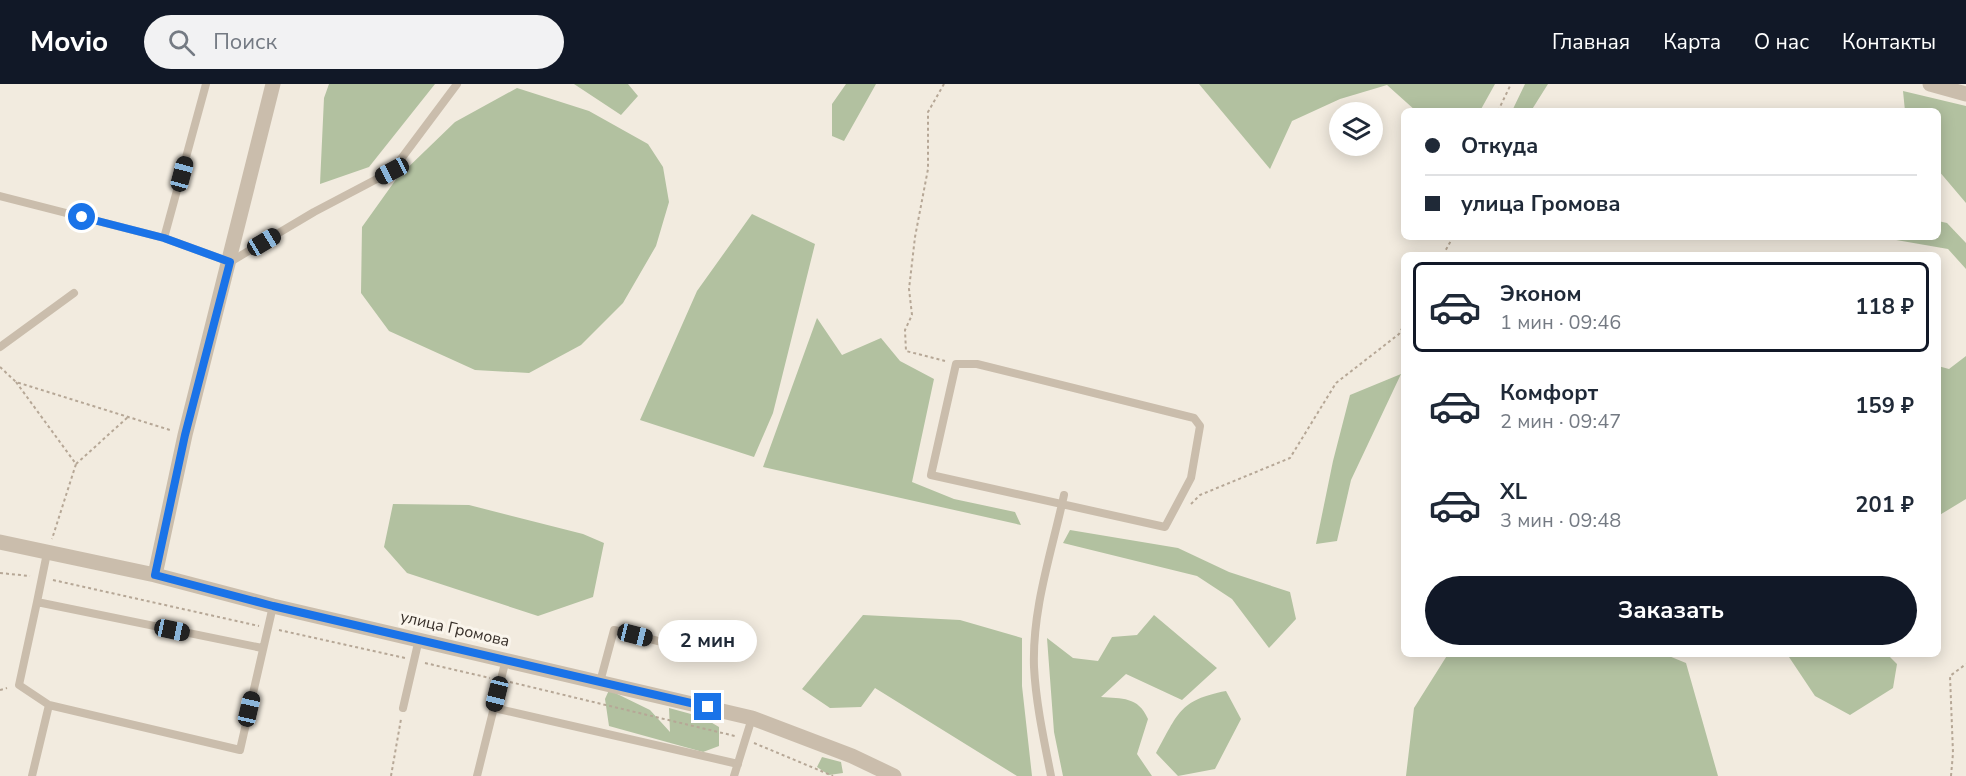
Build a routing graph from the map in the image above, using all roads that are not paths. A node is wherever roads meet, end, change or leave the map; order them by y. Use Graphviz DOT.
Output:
graph roads {
  1 [pos="206,84"];
  2 [pos="273,84"];
  3 [pos="457,84"];
  4 [pos="1930,84"];
  5 [pos="1966,94"];
  6 [pos="0,196"];
  7 [pos="164,238"];
  8 [pos="230,262"];
  9 [pos="74,293"];
  10 [pos="0,347"];
  11 [pos="1064,495"];
  12 [pos="1062,504"];
  13 [pos="0,542"];
  14 [pos="47,553"];
  15 [pos="155,575"];
  16 [pos="37,602"];
  17 [pos="273,606"];
  18 [pos="419,639"];
  19 [pos="262,648"];
  20 [pos="718,656"];
  21 [pos="506,659"];
  22 [pos="600,682"];
  23 [pos="49,705"];
  24 [pos="404,708"];
  25 [pos="494,708"];
  26 [pos="752,718"];
  27 [pos="738,764"];
  28 [pos="32,776"];
  29 [pos="477,776"];
  30 [pos="734,776"];
  31 [pos="894,776"];
  32 [pos="1051,776"];
  1 -- 7 [label="lane"];
  2 -- 8 [label="street"];
  3 -- 8 [label="lane"];
  4 -- 5 [label="street"];
  6 -- 7 [label="lane"];
  7 -- 8 [label="lane"];
  8 -- 15 [label="street"];
  9 -- 10 [label="lane"];
  11 -- 12 [label="lane"];
  12 -- 12 [label="lane"];
  12 -- 32 [label="lane"];
  13 -- 14 [label="street, улица Громова"];
  14 -- 15 [label="street, улица Громова"];
  14 -- 16 [label="lane"];
  15 -- 17 [label="street, улица Громова"];
  16 -- 19 [label="lane"];
  16 -- 23 [label="lane"];
  17 -- 18 [label="street, улица Громова"];
  17 -- 19 [label="lane"];
  18 -- 21 [label="street, улица Громова"];
  18 -- 24 [label="lane"];
  19 -- 23 [label="lane"];
  20 -- 22 [label="lane"];
  21 -- 22 [label="street, улица Громова"];
  21 -- 25 [label="lane"];
  22 -- 26 [label="street, улица Громова"];
  23 -- 28 [label="lane"];
  25 -- 27 [label="lane"];
  25 -- 29 [label="lane"];
  26 -- 27 [label="lane"];
  26 -- 31 [label="street, улица Громова"];
  27 -- 30 [label="lane"];
}
